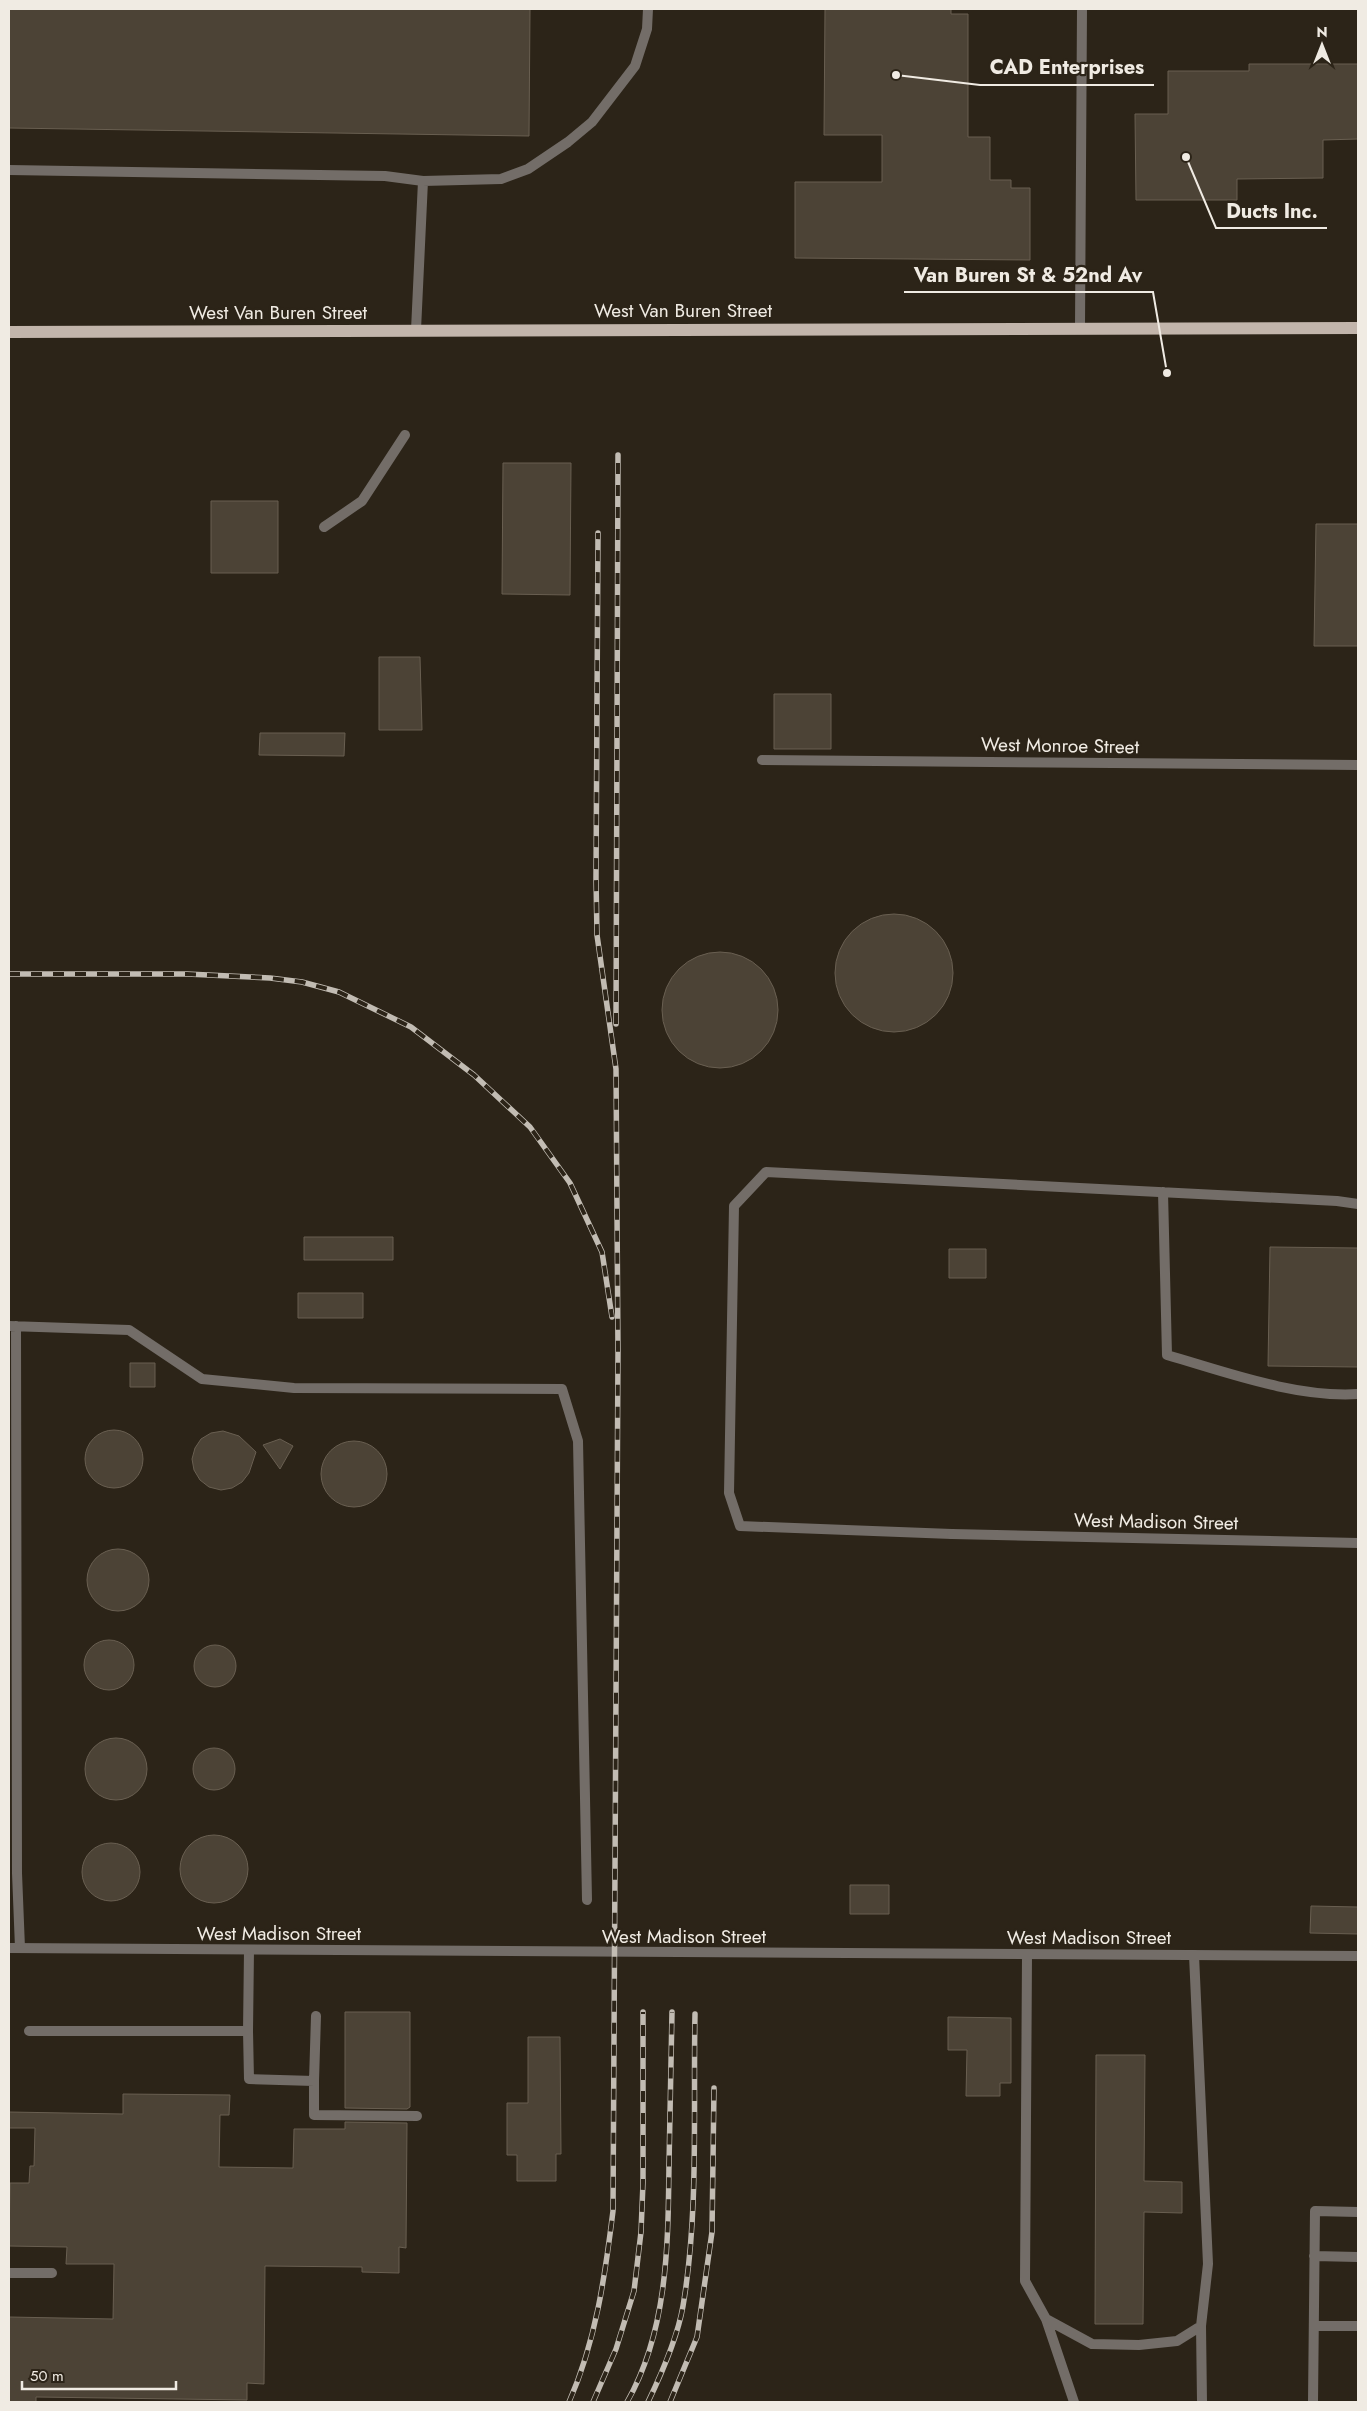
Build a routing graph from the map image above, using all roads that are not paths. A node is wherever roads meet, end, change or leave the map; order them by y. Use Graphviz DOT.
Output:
graph roads {
  1 [pos="648,9"];
  2 [pos="1082,9"];
  3 [pos="9,170"];
  4 [pos="423,181"];
  5 [pos="1080,327"];
  6 [pos="1358,328"];
  7 [pos="416,330"];
  8 [pos="9,332"];
  9 [pos="405,435"];
  10 [pos="324,527"];
  11 [pos="762,760"];
  12 [pos="1358,765"];
  13 [pos="1163,1192"];
  14 [pos="1358,1204"];
  15 [pos="12,1326"];
  16 [pos="1358,1394"];
  17 [pos="1358,1543"];
  18 [pos="13,1621"];
  19 [pos="13,1734"];
  20 [pos="587,1900"];
  21 [pos="9,1948"];
  22 [pos="20,1948"];
  23 [pos="249,1950"];
  24 [pos="1026,1955"];
  25 [pos="1194,1955"];
  26 [pos="1358,1956"];
  27 [pos="316,2016"];
  28 [pos="29,2031"];
  29 [pos="248,2031"];
  30 [pos="314,2081"];
  31 [pos="417,2116"];
  32 [pos="1358,2212"];
  33 [pos="1314,2256"];
  34 [pos="1358,2257"];
  35 [pos="9,2273"];
  36 [pos="52,2274"];
  37 [pos="1046,2318"];
  38 [pos="1201,2326"];
  39 [pos="1314,2326"];
  40 [pos="1358,2326"];
  41 [pos="1074,2402"];
  42 [pos="1202,2402"];
  43 [pos="1313,2402"];
  1 -- 4 [label="street"];
  2 -- 5 [label="street"];
  3 -- 4 [label="street"];
  4 -- 7 [label="street"];
  5 -- 6 [label="main road, West Van Buren Street"];
  5 -- 7 [label="main road, West Van Buren Street"];
  7 -- 8 [label="main road, West Van Buren Street"];
  9 -- 10 [label="street"];
  11 -- 12 [label="street, West Monroe Street"];
  13 -- 14 [label="street"];
  13 -- 16 [label="street"];
  13 -- 17 [label="street, West Madison Street"];
  15 -- 18 [label="street"];
  15 -- 20 [label="street"];
  18 -- 19 [label="street"];
  19 -- 22 [label="street"];
  21 -- 22 [label="street, West Madison Street"];
  22 -- 23 [label="street, West Madison Street"];
  23 -- 24 [label="street, West Madison Street"];
  23 -- 29 [label="street"];
  24 -- 25 [label="street, West Madison Street"];
  24 -- 37 [label="street"];
  25 -- 26 [label="street, West Madison Street"];
  25 -- 38 [label="street"];
  27 -- 30 [label="street"];
  28 -- 29 [label="street"];
  29 -- 30 [label="street"];
  30 -- 31 [label="street"];
  32 -- 33 [label="street"];
  33 -- 34 [label="street"];
  33 -- 39 [label="street"];
  35 -- 36 [label="street"];
  37 -- 38 [label="street"];
  37 -- 41 [label="street"];
  38 -- 42 [label="street"];
  39 -- 40 [label="street"];
  39 -- 43 [label="street"];
}
